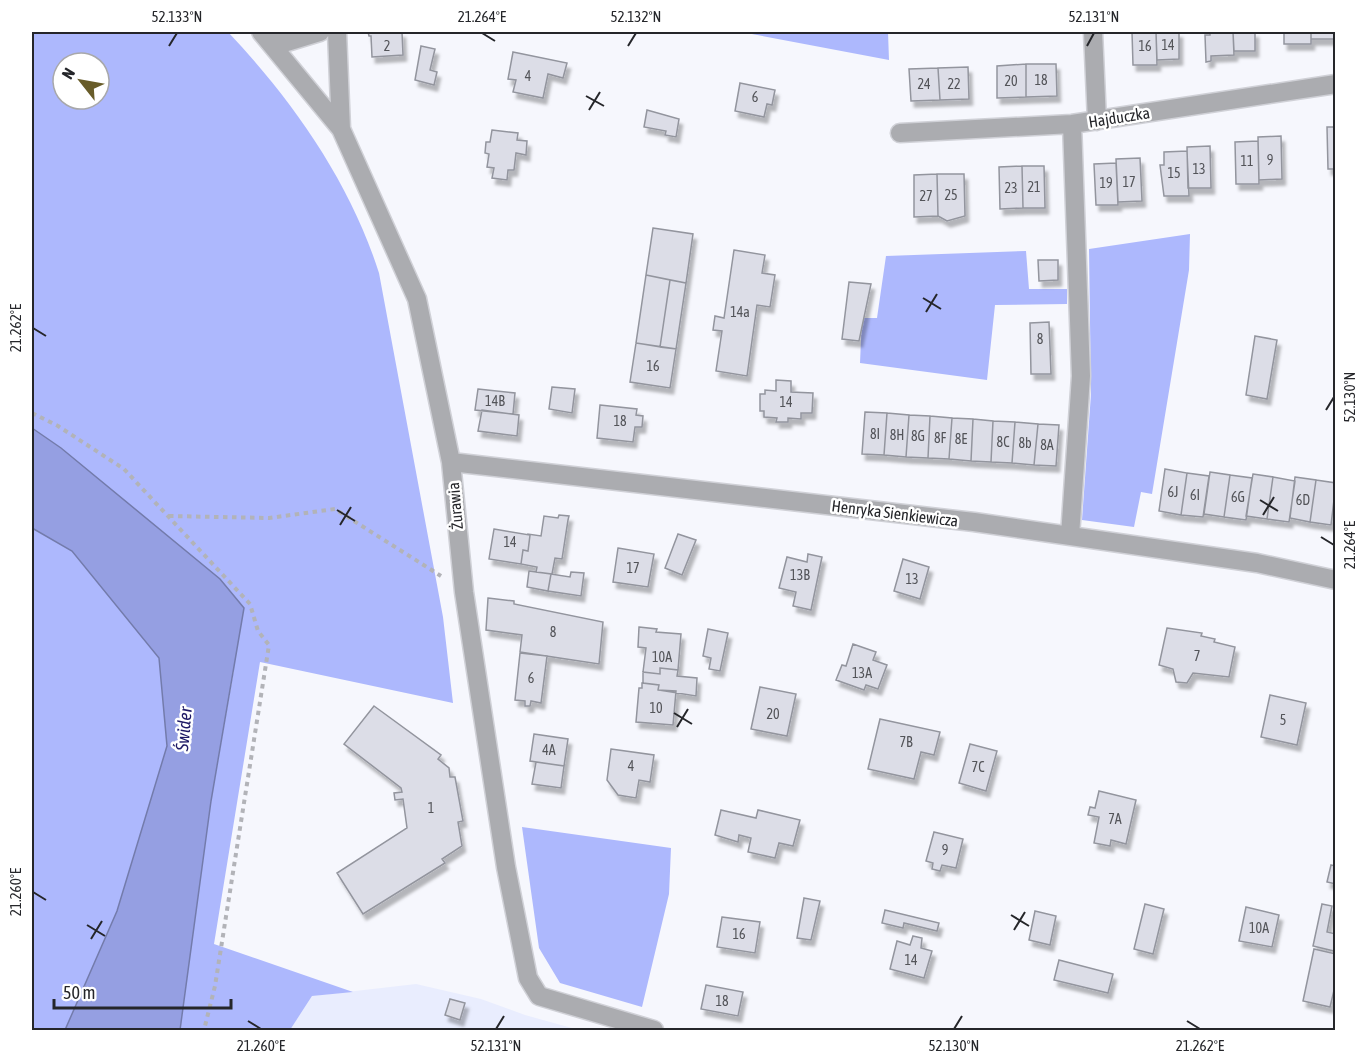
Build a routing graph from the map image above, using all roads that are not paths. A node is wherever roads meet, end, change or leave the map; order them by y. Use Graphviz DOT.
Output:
graph roads {
  1 [pos="320,32"];
  2 [pos="337,32"];
  3 [pos="1093,32"];
  4 [pos="266,37"];
  5 [pos="1335,84"];
  6 [pos="1097,121"];
  7 [pos="1072,124"];
  8 [pos="341,129"];
  9 [pos="900,133"];
  10 [pos="451,462"];
  11 [pos="1070,536"];
  12 [pos="1335,580"];
  13 [pos="654,1030"];
  1 -- 4 [label="street"];
  2 -- 8 [label="street"];
  3 -- 6 [label="street"];
  4 -- 8 [label="street, Żurawia"];
  5 -- 6 [label="street, Hajduczka"];
  6 -- 7 [label="street, Hajduczka"];
  7 -- 9 [label="street, Hajduczka"];
  7 -- 11 [label="street"];
  8 -- 10 [label="street, Żurawia"];
  10 -- 11 [label="street, Henryka Sienkiewicza"];
  10 -- 13 [label="street, Żurawia"];
  11 -- 12 [label="street, Henryka Sienkiewicza"];
}
